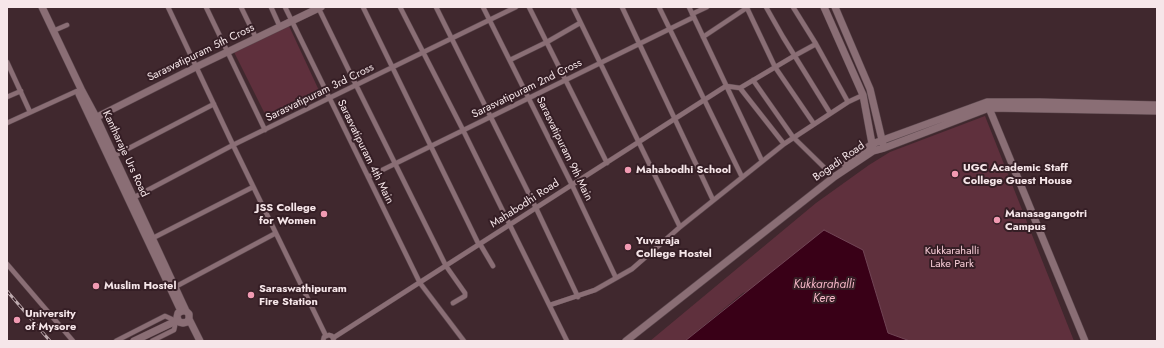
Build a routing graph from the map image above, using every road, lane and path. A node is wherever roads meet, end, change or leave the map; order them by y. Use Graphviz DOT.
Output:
graph roads {
  1 [pos="37,7"];
  2 [pos="42,7"];
  3 [pos="168,7"];
  4 [pos="206,7"];
  5 [pos="241,7"];
  6 [pos="271,7"];
  7 [pos="285,7"];
  8 [pos="319,7"];
  9 [pos="363,7"];
  10 [pos="400,7"];
  11 [pos="436,7"];
  12 [pos="483,7"];
  13 [pos="516,7"];
  14 [pos="530,7"];
  15 [pos="573,7"];
  16 [pos="622,7"];
  17 [pos="659,7"];
  18 [pos="689,7"];
  19 [pos="707,7"];
  20 [pos="766,7"];
  21 [pos="793,7"];
  22 [pos="824,7"];
  23 [pos="835,7"];
  24 [pos="748,8"];
  25 [pos="693,16"];
  26 [pos="490,20"];
  27 [pos="292,21"];
  28 [pos="580,23"];
  29 [pos="67,25"];
  30 [pos="280,27"];
  31 [pos="669,29"];
  32 [pos="53,31"];
  33 [pos="703,37"];
  34 [pos="256,38"];
  35 [pos="451,38"];
  36 [pos="547,42"];
  37 [pos="639,44"];
  38 [pos="816,44"];
  39 [pos="228,52"];
  40 [pos="423,53"];
  41 [pos="794,56"];
  42 [pos="510,60"];
  43 [pos="7,62"];
  44 [pos="600,63"];
  45 [pos="196,67"];
  46 [pos="775,67"];
  47 [pos="392,68"];
  48 [pos="9,71"];
  49 [pos="566,80"];
  50 [pos="753,80"];
  51 [pos="356,86"];
  52 [pos="726,86"];
  53 [pos="740,88"];
  54 [pos="20,91"];
  55 [pos="77,91"];
  56 [pos="863,95"];
  57 [pos="7,97"];
  58 [pos="329,98"];
  59 [pos="529,98"];
  60 [pos="704,100"];
  61 [pos="848,102"];
  62 [pos="214,104"];
  63 [pos="1157,104"];
  64 [pos="989,108"];
  65 [pos="1157,111"];
  66 [pos="30,112"];
  67 [pos="830,113"];
  68 [pos="490,117"];
  69 [pos="94,119"];
  70 [pos="675,120"];
  71 [pos="7,123"];
  72 [pos="814,124"];
  73 [pos="265,130"];
  74 [pos="463,130"];
  75 [pos="793,137"];
  76 [pos="639,142"];
  77 [pos="784,144"];
  78 [pos="233,145"];
  79 [pos="883,145"];
  80 [pos="430,146"];
  81 [pos="873,148"];
  82 [pos="114,156"];
  83 [pos="762,161"];
  84 [pos="607,163"];
  85 [pos="394,164"];
  86 [pos="832,176"];
  87 [pos="368,177"];
  88 [pos="742,178"];
  89 [pos="572,185"];
  90 [pos="253,187"];
  91 [pos="131,199"];
  92 [pos="713,200"];
  93 [pos="536,208"];
  94 [pos="509,225"];
  95 [pos="680,227"];
  96 [pos="276,234"];
  97 [pos="153,238"];
  98 [pos="480,244"];
  99 [pos="7,264"];
  100 [pos="446,266"];
  101 [pos="493,266"];
  102 [pos="616,278"];
  103 [pos="420,283"];
  104 [pos="175,287"];
  105 [pos="578,297"];
  106 [pos="453,303"];
  107 [pos="550,305"];
  108 [pos="184,311"];
  109 [pos="188,320"];
  110 [pos="177,321"];
  111 [pos="326,336"];
  112 [pos="333,339"];
  113 [pos="73,341"];
  114 [pos="116,341"];
  115 [pos="134,341"];
  116 [pos="152,341"];
  117 [pos="195,341"];
  118 [pos="200,341"];
  119 [pos="323,341"];
  120 [pos="464,341"];
  121 [pos="567,341"];
  122 [pos="626,341"];
  123 [pos="1085,341"];
  1 -- 55 [label="street, Kantharaje Urs Road"];
  2 -- 32 [label="street, Kantharaje Urs Road"];
  3 -- 45 [label="street"];
  4 -- 39 [label="street"];
  5 -- 34 [label="street"];
  6 -- 30 [label="street"];
  7 -- 27 [label="street, Sarasvatipuram 4th Main"];
  8 -- 27 [label="street, Sarasvatipuram 5th Cross"];
  8 -- 51 [label="street"];
  9 -- 47 [label="street"];
  10 -- 40 [label="street"];
  11 -- 35 [label="street"];
  12 -- 26 [label="street, Sarasvatipuram 9th Main"];
  13 -- 26 [label="street, Sarasvatipuram 3rd Cross"];
  14 -- 36 [label="street"];
  15 -- 28 [label="street"];
  16 -- 37 [label="street"];
  17 -- 31 [label="street"];
  18 -- 25 [label="street"];
  19 -- 25 [label="street, Sarasvatipuram 2nd Cross"];
  20 -- 41 [label="street"];
  21 -- 38 [label="street"];
  22 -- 56 [label="street"];
  23 -- 79 [label="street"];
  24 -- 33 [label="street"];
  24 -- 46 [label="street"];
  25 -- 31 [label="street, Sarasvatipuram 2nd Cross"];
  25 -- 33 [label="street"];
  26 -- 35 [label="street, Sarasvatipuram 3rd Cross"];
  26 -- 42 [label="street, Sarasvatipuram 9th Main"];
  27 -- 30 [label="street, Sarasvatipuram 5th Cross"];
  27 -- 58 [label="street, Sarasvatipuram 4th Main"];
  28 -- 36 [label="street"];
  28 -- 44 [label="street"];
  29 -- 32 [label="street"];
  30 -- 34 [label="street, Sarasvatipuram 5th Cross"];
  31 -- 37 [label="street, Sarasvatipuram 2nd Cross"];
  31 -- 60 [label="street"];
  32 -- 69 [label="street, Kantharaje Urs Road"];
  33 -- 52 [label="street"];
  34 -- 39 [label="street, Sarasvatipuram 5th Cross"];
  35 -- 40 [label="street, Sarasvatipuram 3rd Cross"];
  35 -- 68 [label="street"];
  36 -- 42 [label="street"];
  36 -- 49 [label="street"];
  37 -- 44 [label="street, Sarasvatipuram 2nd Cross"];
  37 -- 70 [label="street"];
  38 -- 41 [label="street"];
  38 -- 61 [label="street"];
  39 -- 45 [label="street, Sarasvatipuram 5th Cross"];
  39 -- 73 [label="street"];
  40 -- 47 [label="street, Sarasvatipuram 3rd Cross"];
  40 -- 74 [label="street"];
  41 -- 46 [label="street"];
  41 -- 67 [label="street"];
  42 -- 59 [label="street, Sarasvatipuram 9th Main"];
  43 -- 48 [label="street"];
  44 -- 49 [label="street, Sarasvatipuram 2nd Cross"];
  44 -- 76 [label="street"];
  45 -- 62 [label="street"];
  45 -- 69 [label="street, Sarasvatipuram 5th Cross"];
  46 -- 50 [label="street"];
  46 -- 72 [label="street"];
  47 -- 51 [label="street, Sarasvatipuram 3rd Cross"];
  47 -- 80 [label="street"];
  48 -- 54 [label="street"];
  49 -- 59 [label="street, Sarasvatipuram 2nd Cross"];
  49 -- 84 [label="street"];
  50 -- 53 [label="street"];
  50 -- 75 [label="street"];
  51 -- 58 [label="street, Sarasvatipuram 3rd Cross"];
  51 -- 85 [label="street"];
  52 -- 53 [label="street"];
  52 -- 60 [label="street, Mahabodhi Road"];
  52 -- 83 [label="street"];
  53 -- 77 [label="street"];
  54 -- 57 [label="street"];
  54 -- 66 [label="street"];
  55 -- 66 [label="street"];
  55 -- 69 [label="street, Kantharaje Urs Road"];
  56 -- 61 [label="street"];
  56 -- 81 [label="street"];
  58 -- 73 [label="street, Sarasvatipuram 3rd Cross"];
  58 -- 87 [label="street, Sarasvatipuram 4th Main"];
  59 -- 68 [label="street, Sarasvatipuram 2nd Cross"];
  59 -- 89 [label="street, Sarasvatipuram 9th Main"];
  60 -- 70 [label="street, Mahabodhi Road"];
  60 -- 88 [label="street"];
  61 -- 67 [label="street"];
  62 -- 78 [label="street"];
  62 -- 82 [label="street"];
  63 -- 79 [label="street"];
  64 -- 65 [label="street, Bogadi Road"];
  64 -- 79 [label="street, Bogadi Road"];
  64 -- 123 [label="street"];
  66 -- 71 [label="street"];
  67 -- 72 [label="street"];
  68 -- 74 [label="street, Sarasvatipuram 2nd Cross"];
  68 -- 93 [label="street"];
  69 -- 82 [label="street, Kantharaje Urs Road"];
  69 -- 91 [label="street, Kantharaje Urs Road"];
  70 -- 76 [label="street, Mahabodhi Road"];
  70 -- 92 [label="street"];
  72 -- 75 [label="street"];
  73 -- 78 [label="street, Sarasvatipuram 3rd Cross"];
  74 -- 80 [label="street, Sarasvatipuram 2nd Cross"];
  74 -- 94 [label="street"];
  75 -- 77 [label="street"];
  75 -- 86 [label="street"];
  76 -- 84 [label="street, Mahabodhi Road"];
  76 -- 95 [label="street"];
  77 -- 83 [label="street"];
  78 -- 90 [label="street"];
  78 -- 91 [label="street, Sarasvatipuram 3rd Cross"];
  79 -- 81 [label="street, Bogadi Road"];
  80 -- 85 [label="street, Sarasvatipuram 2nd Cross"];
  80 -- 98 [label="street"];
  81 -- 86 [label="street, Bogadi Road"];
  82 -- 91 [label="street, Kantharaje Urs Road"];
  83 -- 88 [label="street"];
  84 -- 89 [label="street, Mahabodhi Road"];
  85 -- 87 [label="street, Sarasvatipuram 2nd Cross"];
  85 -- 100 [label="street"];
  86 -- 122 [label="street, Bogadi Road"];
  87 -- 103 [label="street, Sarasvatipuram 4th Main"];
  88 -- 92 [label="street"];
  89 -- 93 [label="street, Mahabodhi Road"];
  89 -- 102 [label="street, Sarasvatipuram 9th Main"];
  90 -- 96 [label="street"];
  90 -- 97 [label="street"];
  91 -- 97 [label="street, Kantharaje Urs Road"];
  91 -- 108 [label="street, Kantharaje Urs Road"];
  92 -- 95 [label="street"];
  93 -- 94 [label="street, Mahabodhi Road"];
  93 -- 105 [label="street"];
  94 -- 98 [label="street, Mahabodhi Road"];
  94 -- 107 [label="street"];
  95 -- 102 [label="street"];
  96 -- 104 [label="street"];
  96 -- 111 [label="street"];
  97 -- 104 [label="street, Kantharaje Urs Road"];
  98 -- 100 [label="street, Mahabodhi Road"];
  98 -- 101 [label="street"];
  99 -- 113 [label="street"];
  100 -- 103 [label="street, Mahabodhi Road"];
  100 -- 106 [label="street"];
  102 -- 105 [label="street"];
  103 -- 112 [label="street, Mahabodhi Road"];
  103 -- 120 [label="street, Sarasvatipuram 4th Main"];
  104 -- 108 [label="street, Kantharaje Urs Road"];
  105 -- 107 [label="street"];
  107 -- 121 [label="street"];
  108 -- 109 [label="street"];
  108 -- 110 [label="street"];
  109 -- 110 [label="street"];
  109 -- 117 [label="street"];
  109 -- 118 [label="street"];
  110 -- 114 [label="street"];
  110 -- 115 [label="street"];
  110 -- 116 [label="street"];
  111 -- 112 [label="street"];
  111 -- 119 [label="street"];
}
